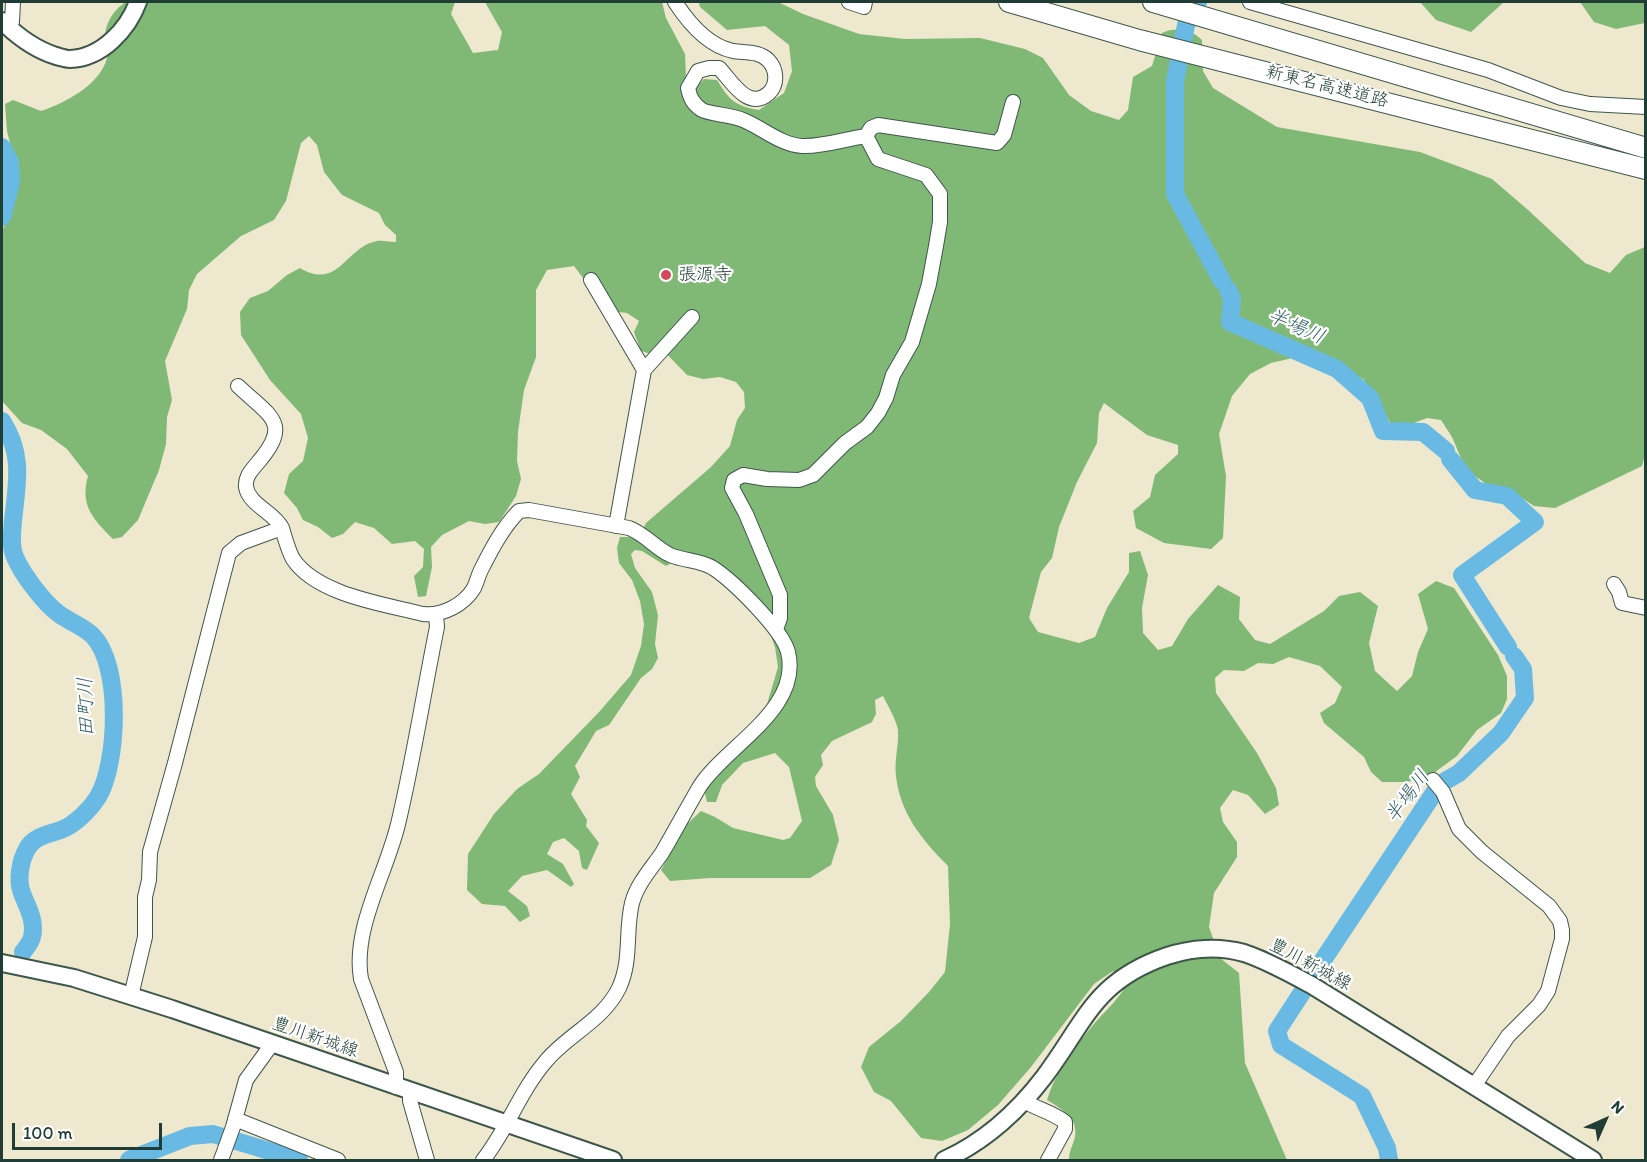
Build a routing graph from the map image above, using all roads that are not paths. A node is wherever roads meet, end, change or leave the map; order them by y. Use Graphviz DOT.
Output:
graph roads {
  1 [pos="13,2"];
  2 [pos="138,2"];
  3 [pos="675,2"];
  4 [pos="849,2"];
  5 [pos="1009,2"];
  6 [pos="1251,2"];
  7 [pos="864,4"];
  8 [pos="1160,4"];
  9 [pos="5,24"];
  10 [pos="1013,102"];
  11 [pos="1646,107"];
  12 [pos="866,136"];
  13 [pos="1646,148"];
  14 [pos="1646,169"];
  15 [pos="591,280"];
  16 [pos="692,317"];
  17 [pos="644,370"];
  18 [pos="238,386"];
  19 [pos="616,526"];
  20 [pos="282,528"];
  21 [pos="1614,584"];
  22 [pos="1646,608"];
  23 [pos="435,615"];
  24 [pos="776,629"];
  25 [pos="1437,785"];
  26 [pos="2,963"];
  27 [pos="130,996"];
  28 [pos="272,1044"];
  29 [pos="1474,1086"];
  30 [pos="403,1089"];
  31 [pos="1024,1101"];
  32 [pos="234,1123"];
  33 [pos="507,1124"];
  34 [pos="221,1161"];
  35 [pos="338,1161"];
  36 [pos="427,1161"];
  37 [pos="483,1161"];
  38 [pos="613,1161"];
  39 [pos="944,1161"];
  40 [pos="1048,1161"];
  41 [pos="1593,1161"];
  1 -- 9 [label="street"];
  2 -- 9 [label="main road"];
  3 -- 12 [label="street"];
  4 -- 7 [label="street"];
  5 -- 14 [label="highway, 新東名高速道路"];
  6 -- 11 [label="street"];
  8 -- 13 [label="highway, 新東名高速道路"];
  10 -- 12 [label="street"];
  12 -- 24 [label="street"];
  15 -- 17 [label="street"];
  16 -- 17 [label="street"];
  17 -- 19 [label="street"];
  18 -- 20 [label="street"];
  19 -- 23 [label="street"];
  19 -- 24 [label="street"];
  20 -- 23 [label="street"];
  20 -- 27 [label="street"];
  21 -- 22 [label="street"];
  23 -- 30 [label="street"];
  24 -- 33 [label="street"];
  25 -- 29 [label="street"];
  26 -- 27 [label="main road, 豊川新城線"];
  27 -- 28 [label="main road, 豊川新城線"];
  28 -- 30 [label="main road, 豊川新城線"];
  28 -- 32 [label="street"];
  29 -- 31 [label="main road, 豊川新城線"];
  29 -- 41 [label="main road, 豊川新城線"];
  30 -- 33 [label="main road, 豊川新城線"];
  30 -- 36 [label="street"];
  31 -- 39 [label="main road, 豊川新城線"];
  31 -- 40 [label="street"];
  32 -- 34 [label="street"];
  32 -- 35 [label="street"];
  33 -- 37 [label="street"];
  33 -- 38 [label="main road, 豊川新城線"];
}
